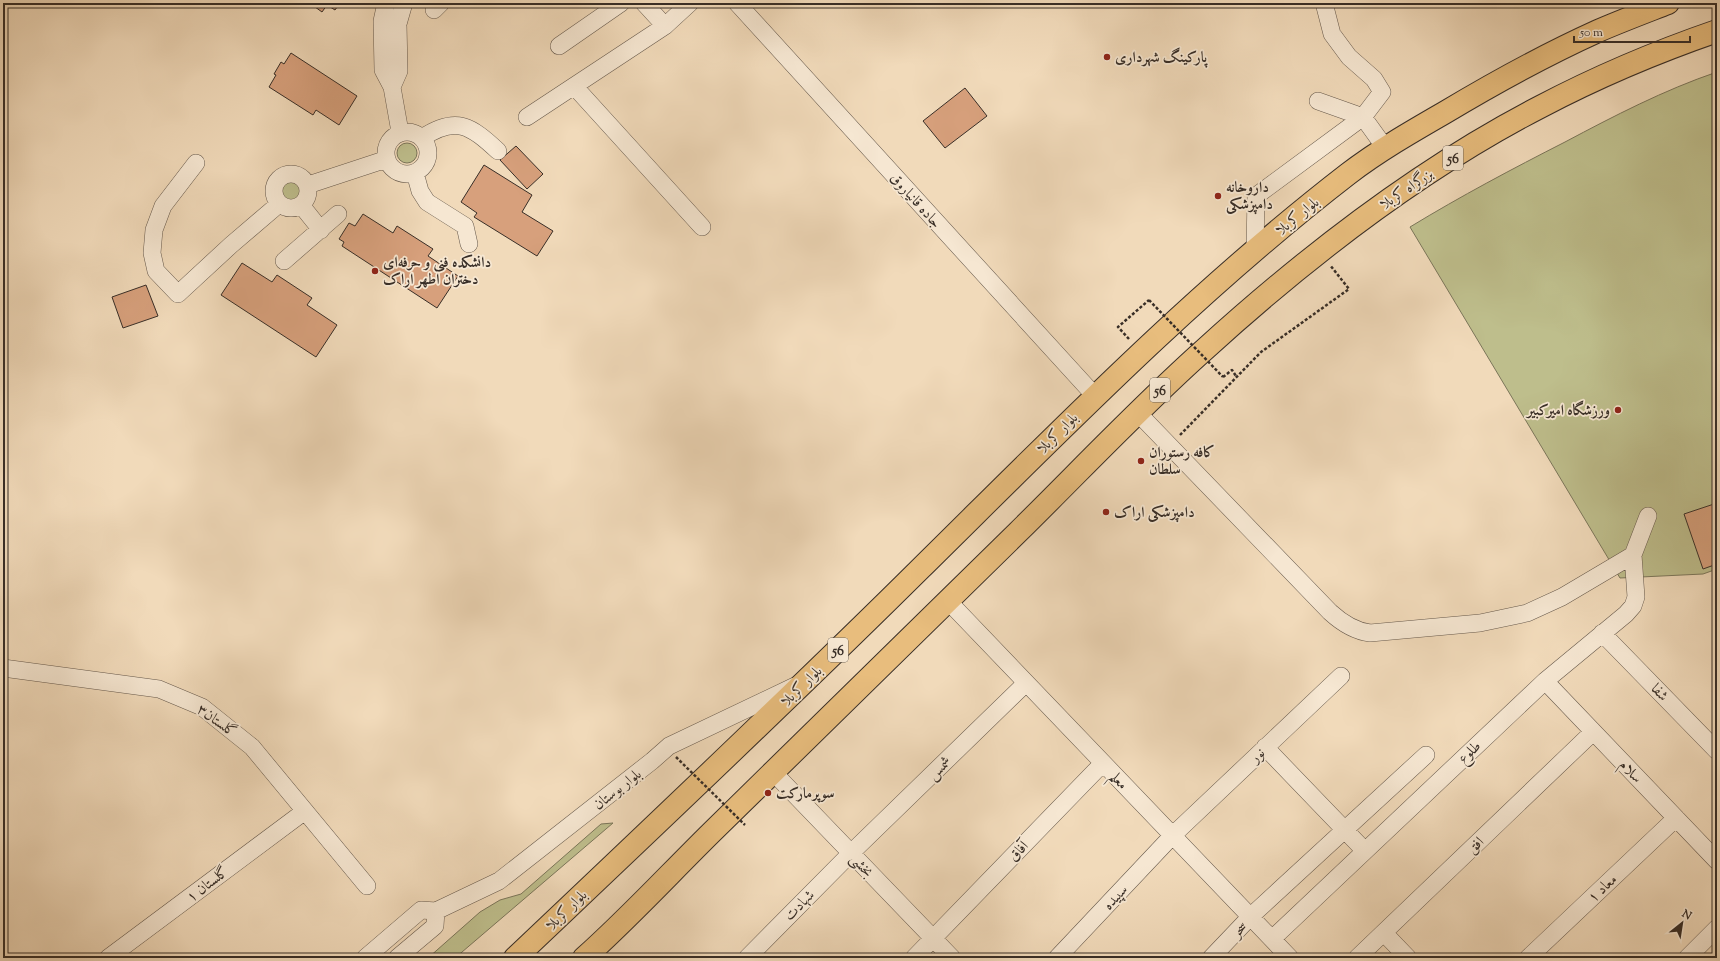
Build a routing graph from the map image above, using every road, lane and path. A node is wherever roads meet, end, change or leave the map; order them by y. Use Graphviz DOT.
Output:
graph roads {
  1 [pos="386,3"];
  2 [pos="404,3"];
  3 [pos="621,3"];
  4 [pos="644,3"];
  5 [pos="690,3"];
  6 [pos="736,3"];
  7 [pos="1324,3"];
  8 [pos="1668,3"];
  9 [pos="665,26"];
  10 [pos="1717,31"];
  11 [pos="559,46"];
  12 [pos="574,86"];
  13 [pos="392,87"];
  14 [pos="1318,101"];
  15 [pos="526,117"];
  16 [pos="1363,117"];
  17 [pos="400,132"];
  18 [pos="422,138"];
  19 [pos="1386,148"];
  20 [pos="498,151"];
  21 [pos="387,159"];
  22 [pos="196,163"];
  23 [pos="415,173"];
  24 [pos="308,185"];
  25 [pos="279,204"];
  26 [pos="300,205"];
  27 [pos="338,214"];
  28 [pos="702,228"];
  29 [pos="321,230"];
  30 [pos="469,244"];
  31 [pos="1255,250"];
  32 [pos="1319,252"];
  33 [pos="284,261"];
  34 [pos="1118,328"];
  35 [pos="1236,376"];
  36 [pos="1095,396"];
  37 [pos="1137,412"];
  38 [pos="1182,433"];
  39 [pos="1648,516"];
  40 [pos="1633,555"];
  41 [pos="948,601"];
  42 [pos="1602,633"];
  43 [pos="3,668"];
  44 [pos="1341,676"];
  45 [pos="806,681"];
  46 [pos="1545,681"];
  47 [pos="1026,683"];
  48 [pos="1594,732"];
  49 [pos="1265,747"];
  50 [pos="1717,751"];
  51 [pos="1426,755"];
  52 [pos="676,757"];
  53 [pos="1104,763"];
  54 [pos="773,772"];
  55 [pos="305,811"];
  56 [pos="1676,818"];
  57 [pos="745,825"];
  58 [pos="1345,830"];
  59 [pos="1173,835"];
  60 [pos="1365,851"];
  61 [pos="851,853"];
  62 [pos="1717,861"];
  63 [pos="367,886"];
  64 [pos="436,911"];
  65 [pos="1251,916"];
  66 [pos="1717,928"];
  67 [pos="1384,933"];
  68 [pos="933,939"];
  69 [pos="1272,939"];
  70 [pos="108,958"];
  71 [pos="365,958"];
  72 [pos="397,958"];
  73 [pos="515,958"];
  74 [pos="584,958"];
  75 [pos="748,958"];
  76 [pos="914,958"];
  77 [pos="952,958"];
  78 [pos="1057,958"];
  79 [pos="1211,958"];
  80 [pos="1290,958"];
  81 [pos="1357,958"];
  82 [pos="1408,958"];
  83 [pos="1528,958"];
  84 [pos="1686,958"];
  1 -- 13 [label="street"];
  2 -- 13 [label="street"];
  3 -- 11 [label="street"];
  4 -- 9 [label="street"];
  5 -- 9 [label="street"];
  6 -- 36 [label="street, جاده قانیاروق"];
  7 -- 16 [label="street"];
  8 -- 19 [label="highway, بلوار کربلا / 56"];
  9 -- 12 [label="street"];
  10 -- 32 [label="highway, بزرگراه کربلا / 56"];
  12 -- 15 [label="street"];
  12 -- 28 [label="street"];
  13 -- 17 [label="street"];
  14 -- 16 [label="street"];
  16 -- 19 [label="street"];
  16 -- 31 [label="street"];
  17 -- 18 [label="street"];
  17 -- 21 [label="street"];
  18 -- 20 [label="street"];
  18 -- 23 [label="street"];
  19 -- 31 [label="highway, بلوار کربلا / 56"];
  21 -- 23 [label="street"];
  21 -- 24 [label="street"];
  22 -- 25 [label="street"];
  23 -- 30 [label="street"];
  24 -- 25 [label="street"];
  24 -- 26 [label="street"];
  25 -- 26 [label="street"];
  26 -- 29 [label="street"];
  27 -- 29 [label="street"];
  29 -- 33 [label="street"];
  31 -- 36 [label="highway, بلوار کربلا / 56"];
  32 -- 35 [label="path"];
  32 -- 37 [label="highway, بزرگراه کربلا / 56"];
  34 -- 35 [label="path, bridge"];
  35 -- 38 [label="path"];
  36 -- 45 [label="highway, بلوار کربلا / 56"];
  37 -- 40 [label="street"];
  37 -- 41 [label="highway, 56"];
  39 -- 40 [label="street"];
  40 -- 42 [label="street, طلوع"];
  41 -- 47 [label="street, معلم"];
  41 -- 54 [label="highway, 56"];
  42 -- 46 [label="street, طلوع"];
  42 -- 50 [label="street, شفا"];
  43 -- 55 [label="street, گلستان۳"];
  44 -- 49 [label="street, نور"];
  45 -- 64 [label="street, بلوار بوستان"];
  45 -- 73 [label="highway, بلوار کربلا / 56"];
  46 -- 48 [label="street, سلام"];
  46 -- 60 [label="street, طلوع"];
  47 -- 53 [label="street, معلم"];
  47 -- 61 [label="street, شمس"];
  48 -- 56 [label="street, سلام"];
  48 -- 67 [label="street, افق"];
  49 -- 58 [label="street"];
  49 -- 59 [label="street, نور"];
  51 -- 58 [label="street, سحر"];
  52 -- 57 [label="path, bridge"];
  53 -- 59 [label="street, معلم"];
  53 -- 68 [label="street, آفاق"];
  54 -- 61 [label="street, بخشی"];
  54 -- 74 [label="highway, 56"];
  55 -- 63 [label="street, گلستان۳"];
  55 -- 70 [label="street, گلستان ۱"];
  56 -- 62 [label="street, سلام"];
  56 -- 83 [label="street, معاد ۱"];
  58 -- 60 [label="street"];
  58 -- 65 [label="street, سحر"];
  59 -- 65 [label="street, معلم"];
  59 -- 78 [label="street, سپیده"];
  60 -- 69 [label="street, طلوع"];
  61 -- 68 [label="street, بخشی"];
  61 -- 75 [label="street, شهادت"];
  64 -- 71 [label="street, بلوار بوستان"];
  64 -- 72 [label="street"];
  65 -- 69 [label="street, معلم"];
  65 -- 79 [label="street, سحر"];
  66 -- 84 [label="street"];
  67 -- 81 [label="street, افق"];
  67 -- 82 [label="street"];
  68 -- 76 [label="street, آفاق"];
  68 -- 77 [label="street, بخشی"];
  69 -- 80 [label="street, معلم"];
}
